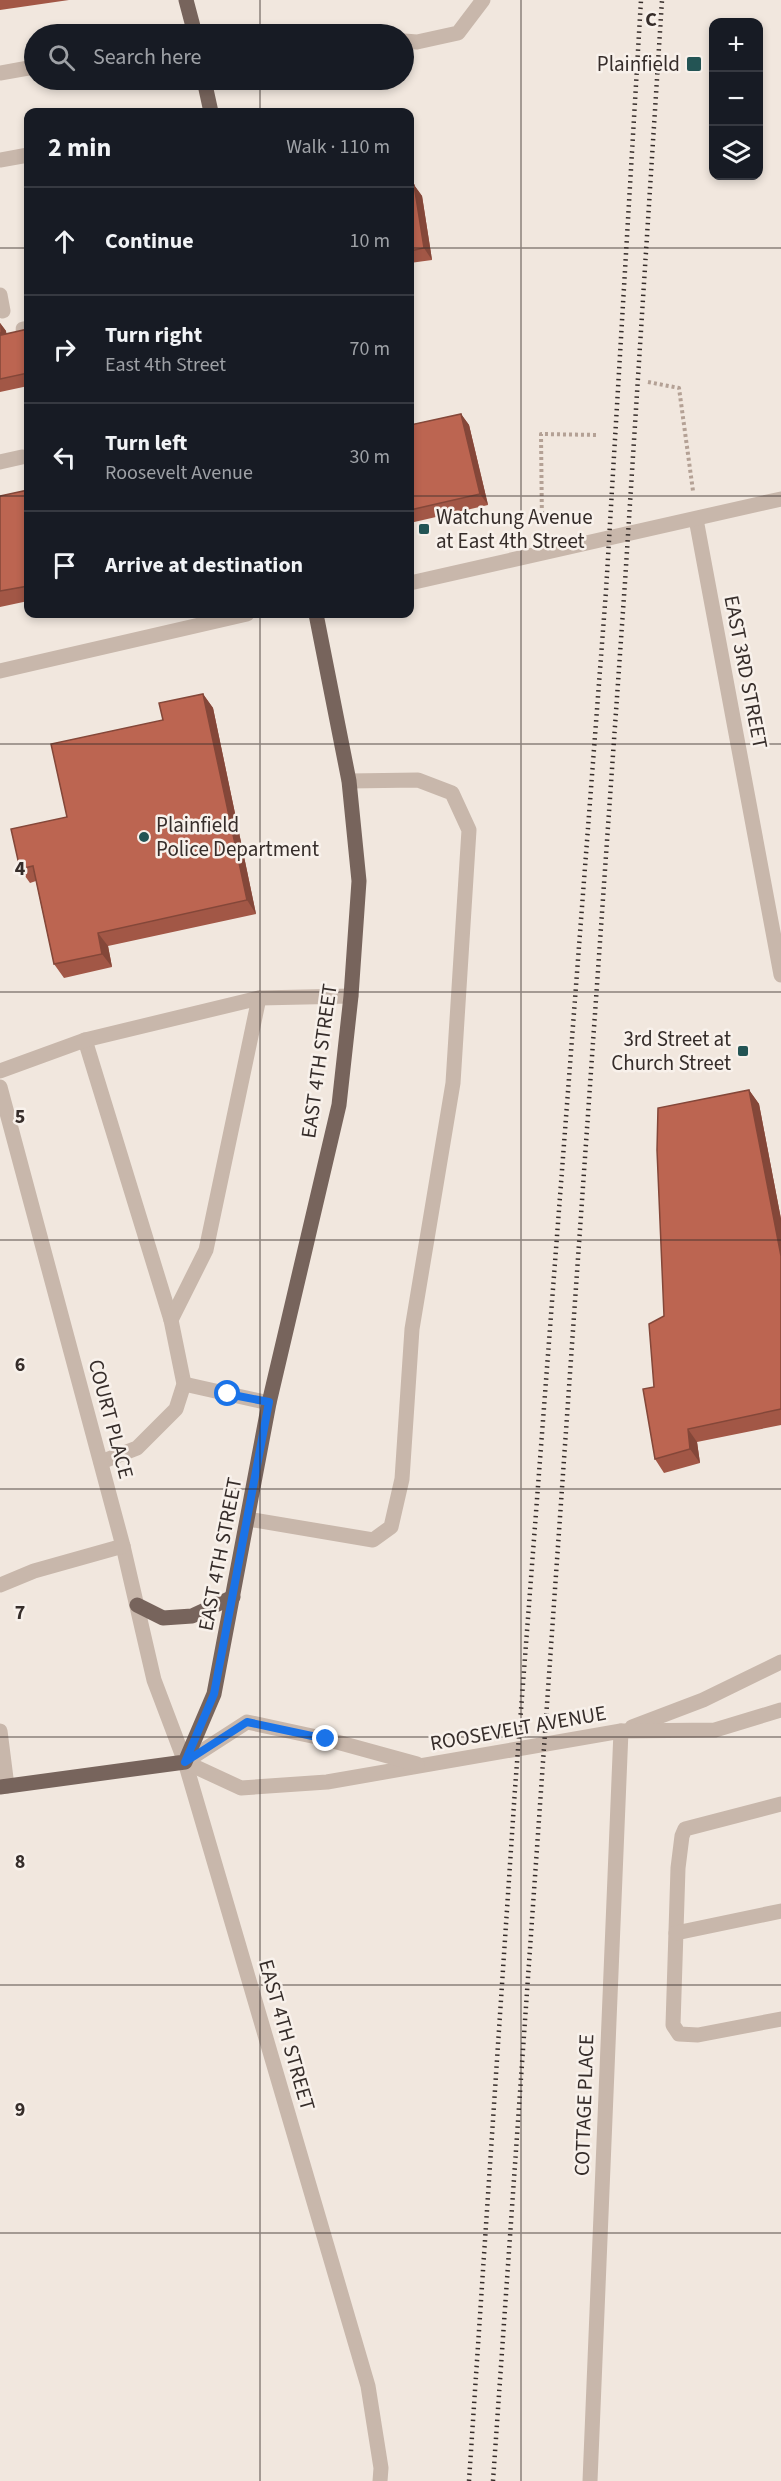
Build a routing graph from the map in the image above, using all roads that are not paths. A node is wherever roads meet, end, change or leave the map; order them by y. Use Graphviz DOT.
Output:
graph roads {
  1 [pos="186,0"];
  2 [pos="483,0"];
  3 [pos="192,24"];
  4 [pos="414,42"];
  5 [pos="24,69"];
  6 [pos="0,73"];
  7 [pos="206,90"];
  8 [pos="210,108"];
  9 [pos="24,156"];
  10 [pos="0,160"];
  11 [pos="22,457"];
  12 [pos="0,462"];
  13 [pos="781,499"];
  14 [pos="696,519"];
  15 [pos="414,582"];
  16 [pos="230,618"];
  17 [pos="317,618"];
  18 [pos="0,671"];
  19 [pos="349,781"];
  20 [pos="781,975"];
  21 [pos="351,996"];
  22 [pos="259,998"];
  23 [pos="85,1040"];
  24 [pos="0,1071"];
  25 [pos="0,1087"];
  26 [pos="171,1320"];
  27 [pos="184,1384"];
  28 [pos="269,1402"];
  29 [pos="101,1462"];
  30 [pos="248,1519"];
  31 [pos="123,1546"];
  32 [pos="0,1585"];
  33 [pos="233,1597"];
  34 [pos="137,1605"];
  35 [pos="781,1662"];
  36 [pos="781,1710"];
  37 [pos="0,1731"];
  38 [pos="621,1731"];
  39 [pos="185,1762"];
  40 [pos="423,1766"];
  41 [pos="4,1786"];
  42 [pos="781,1804"];
  43 [pos="781,1911"];
  44 [pos="676,1933"];
  45 [pos="781,2019"];
  46 [pos="380,2481"];
  47 [pos="590,2481"];
  1 -- 3 [label="main road"];
  2 -- 4 [label="street"];
  5 -- 6 [label="street"];
  7 -- 8 [label="main road"];
  9 -- 10 [label="street"];
  11 -- 12 [label="street"];
  13 -- 14 [label="street"];
  14 -- 15 [label="street"];
  14 -- 20 [label="street, EAST 3RD STREET"];
  16 -- 18 [label="street"];
  17 -- 19 [label="main road, EAST 4TH STREET"];
  19 -- 21 [label="main road, EAST 4TH STREET"];
  19 -- 30 [label="street"];
  21 -- 22 [label="street"];
  21 -- 28 [label="main road, EAST 4TH STREET"];
  22 -- 23 [label="street"];
  22 -- 26 [label="street"];
  23 -- 24 [label="street"];
  23 -- 26 [label="street"];
  25 -- 29 [label="street, COURT PLACE"];
  26 -- 27 [label="street"];
  27 -- 28 [label="street"];
  27 -- 29 [label="street"];
  28 -- 30 [label="main road, EAST 4TH STREET"];
  29 -- 31 [label="street, COURT PLACE"];
  30 -- 33 [label="main road, EAST 4TH STREET"];
  31 -- 32 [label="street"];
  31 -- 34 [label="street, COURT PLACE"];
  33 -- 34 [label="main road"];
  33 -- 39 [label="main road, EAST 4TH STREET"];
  34 -- 39 [label="street, COURT PLACE"];
  35 -- 38 [label="street, ROOSEVELT AVENUE"];
  36 -- 38 [label="street, ROOSEVELT AVENUE"];
  37 -- 41 [label="street"];
  38 -- 40 [label="street, ROOSEVELT AVENUE"];
  38 -- 47 [label="street, COTTAGE PLACE"];
  39 -- 40 [label="street, ROOSEVELT AVENUE"];
  39 -- 40 [label="street, ROOSEVELT AVENUE"];
  39 -- 41 [label="main road, ROOSEVELT AVENUE"];
  39 -- 46 [label="street, EAST 4TH STREET"];
  42 -- 44 [label="street"];
  43 -- 44 [label="street"];
  44 -- 45 [label="street"];
}
